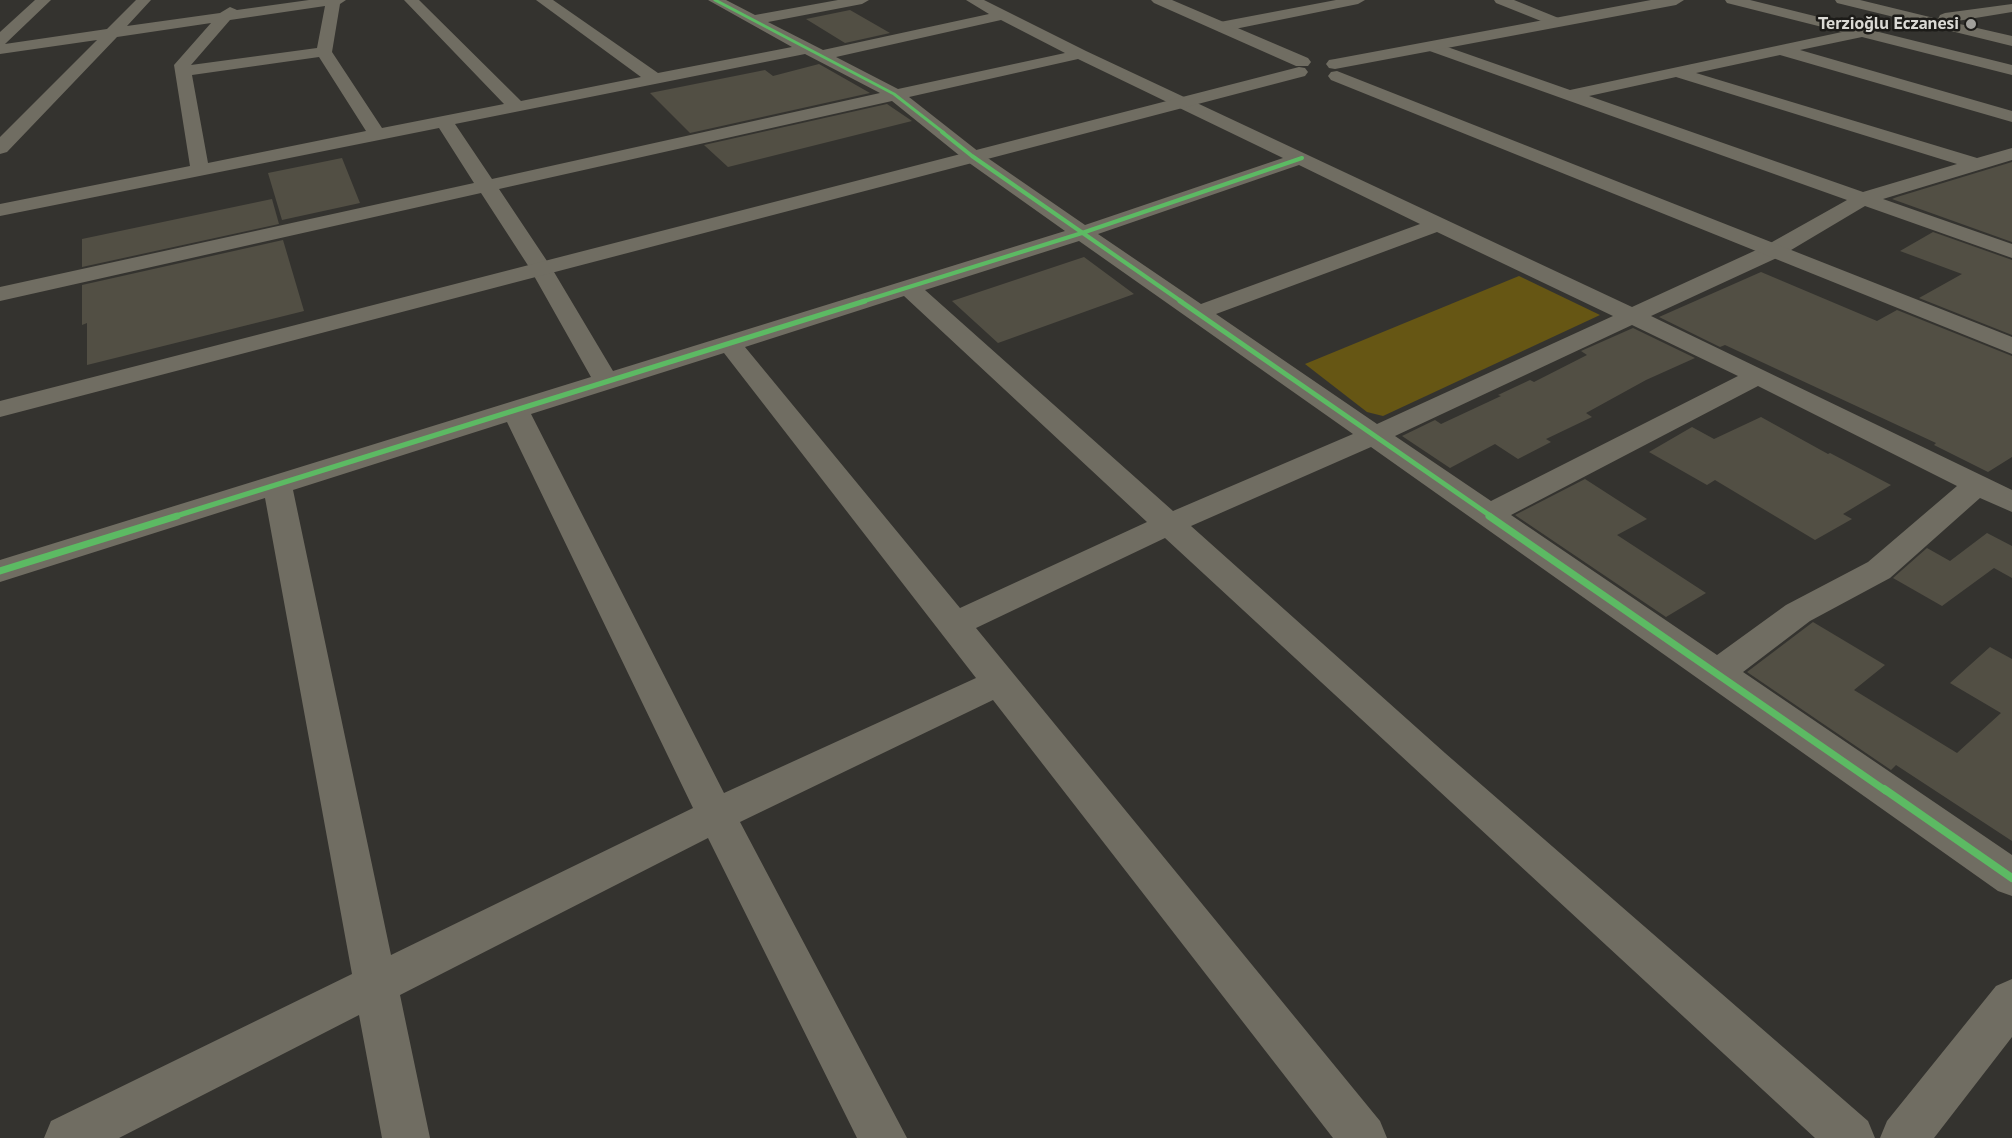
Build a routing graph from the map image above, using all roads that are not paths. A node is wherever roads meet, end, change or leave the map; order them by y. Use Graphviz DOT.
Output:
graph roads {
  1 [pos="44,0"];
  2 [pos="144,0"];
  3 [pos="240,0"];
  4 [pos="336,0"];
  5 [pos="411,0"];
  6 [pos="543,0"];
  7 [pos="715,0"];
  8 [pos="862,0"];
  9 [pos="973,0"];
  10 [pos="1159,0"];
  11 [pos="1358,0"];
  12 [pos="1501,0"];
  13 [pos="1676,0"];
  14 [pos="1732,0"];
  15 [pos="1842,0"];
  16 [pos="1904,0"];
  17 [pos="2012,8"];
  18 [pos="1003,15"];
  19 [pos="1953,17"];
  20 [pos="224,18"];
  21 [pos="752,20"];
  22 [pos="1928,20"];
  23 [pos="1556,22"];
  24 [pos="1220,27"];
  25 [pos="1864,32"];
  26 [pos="109,34"];
  27 [pos="0,40"];
  28 [pos="2012,40"];
  29 [pos="1430,46"];
  30 [pos="0,49"];
  31 [pos="1781,50"];
  32 [pos="324,52"];
  33 [pos="813,52"];
  34 [pos="1080,54"];
  35 [pos="1300,67"];
  36 [pos="1336,70"];
  37 [pos="2012,70"];
  38 [pos="184,71"];
  39 [pos="1676,72"];
  40 [pos="654,78"];
  41 [pos="894,94"];
  42 [pos="1569,95"];
  43 [pos="1183,101"];
  44 [pos="516,106"];
  45 [pos="2012,117"];
  46 [pos="444,121"];
  47 [pos="377,134"];
  48 [pos="0,148"];
  49 [pos="972,156"];
  50 [pos="1302,158"];
  51 [pos="2008,164"];
  52 [pos="1977,165"];
  53 [pos="200,170"];
  54 [pos="486,184"];
  55 [pos="1864,198"];
  56 [pos="0,210"];
  57 [pos="1439,224"];
  58 [pos="1082,233"];
  59 [pos="1773,251"];
  60 [pos="2012,251"];
  61 [pos="540,267"];
  62 [pos="909,288"];
  63 [pos="0,294"];
  64 [pos="1198,313"];
  65 [pos="1632,316"];
  66 [pos="730,344"];
  67 [pos="2012,346"];
  68 [pos="1758,376"];
  69 [pos="607,382"];
  70 [pos="0,408"];
  71 [pos="516,412"];
  72 [pos="1376,435"];
  73 [pos="277,485"];
  74 [pos="1977,485"];
  75 [pos="2012,502"];
  76 [pos="1489,514"];
  77 [pos="1167,525"];
  78 [pos="0,572"];
  79 [pos="955,624"];
  80 [pos="1717,673"];
  81 [pos="1001,681"];
  82 [pos="716,816"];
  83 [pos="2012,878"];
  84 [pos="377,984"];
  85 [pos="2012,1001"];
  86 [pos="68,1138"];
  87 [pos="406,1138"];
  88 [pos="883,1138"];
  89 [pos="1363,1138"];
  90 [pos="1851,1138"];
  91 [pos="1904,1138"];
  1 -- 27 [label="street"];
  2 -- 26 [label="street"];
  3 -- 20 [label="street"];
  4 -- 20 [label="street"];
  4 -- 32 [label="street"];
  5 -- 44 [label="street"];
  6 -- 40 [label="street"];
  7 -- 21 [label="street"];
  8 -- 21 [label="street"];
  9 -- 18 [label="street"];
  10 -- 24 [label="street"];
  11 -- 24 [label="street"];
  12 -- 23 [label="street"];
  13 -- 23 [label="street"];
  14 -- 25 [label="street"];
  15 -- 22 [label="street"];
  16 -- 19 [label="street"];
  17 -- 19 [label="street"];
  18 -- 33 [label="street"];
  18 -- 34 [label="street"];
  19 -- 22 [label="street"];
  20 -- 26 [label="street"];
  20 -- 38 [label="street"];
  21 -- 33 [label="street"];
  22 -- 28 [label="street"];
  23 -- 29 [label="street"];
  24 -- 35 [label="street"];
  25 -- 31 [label="street"];
  25 -- 37 [label="street"];
  26 -- 30 [label="street"];
  26 -- 48 [label="street"];
  29 -- 36 [label="street"];
  29 -- 42 [label="street"];
  31 -- 39 [label="street"];
  31 -- 45 [label="street"];
  32 -- 38 [label="street"];
  32 -- 47 [label="street"];
  33 -- 40 [label="street"];
  33 -- 41 [label="street"];
  34 -- 41 [label="street"];
  34 -- 43 [label="street"];
  35 -- 36 [label="street"];
  35 -- 43 [label="street"];
  36 -- 59 [label="street"];
  38 -- 53 [label="street"];
  39 -- 42 [label="street"];
  39 -- 52 [label="street"];
  40 -- 44 [label="street"];
  41 -- 49 [label="street"];
  41 -- 54 [label="street"];
  42 -- 55 [label="street"];
  43 -- 49 [label="street"];
  43 -- 50 [label="street"];
  44 -- 46 [label="street"];
  46 -- 47 [label="street"];
  46 -- 54 [label="street"];
  47 -- 53 [label="street"];
  49 -- 58 [label="street"];
  49 -- 61 [label="street"];
  50 -- 57 [label="street"];
  50 -- 58 [label="street"];
  51 -- 52 [label="street"];
  52 -- 55 [label="street"];
  53 -- 56 [label="street"];
  54 -- 61 [label="street"];
  54 -- 63 [label="street"];
  55 -- 59 [label="street"];
  55 -- 60 [label="street"];
  57 -- 64 [label="street"];
  57 -- 65 [label="street"];
  58 -- 62 [label="street"];
  58 -- 64 [label="street"];
  59 -- 65 [label="street"];
  59 -- 67 [label="street"];
  61 -- 69 [label="street"];
  61 -- 70 [label="street"];
  62 -- 66 [label="street"];
  62 -- 77 [label="street"];
  64 -- 72 [label="street"];
  65 -- 68 [label="street"];
  65 -- 72 [label="street"];
  66 -- 69 [label="street"];
  66 -- 79 [label="street"];
  68 -- 74 [label="street"];
  68 -- 76 [label="street"];
  69 -- 71 [label="street"];
  71 -- 73 [label="street"];
  71 -- 82 [label="street"];
  72 -- 76 [label="street"];
  72 -- 77 [label="street"];
  73 -- 78 [label="street"];
  73 -- 84 [label="street"];
  74 -- 75 [label="street"];
  74 -- 80 [label="street"];
  76 -- 80 [label="street"];
  77 -- 79 [label="street"];
  77 -- 90 [label="street"];
  79 -- 81 [label="street"];
  80 -- 83 [label="street"];
  81 -- 82 [label="street"];
  81 -- 89 [label="street"];
  82 -- 84 [label="street"];
  82 -- 88 [label="street"];
  84 -- 86 [label="street"];
  84 -- 87 [label="street"];
  85 -- 91 [label="street"];
}
